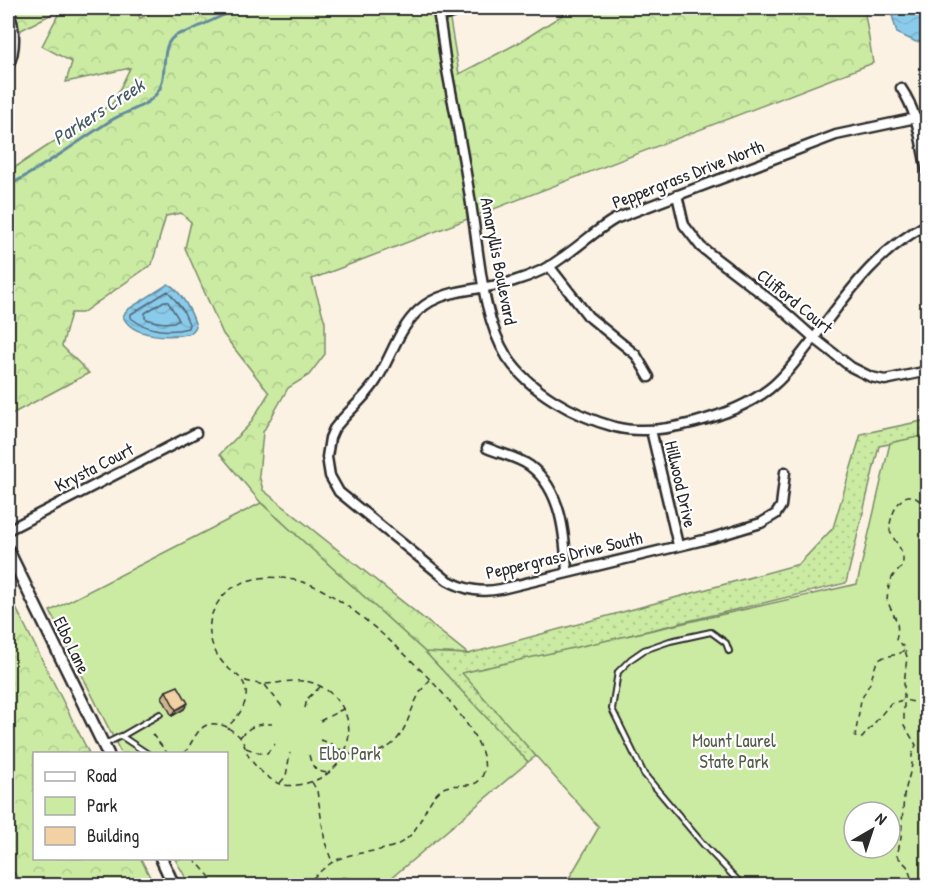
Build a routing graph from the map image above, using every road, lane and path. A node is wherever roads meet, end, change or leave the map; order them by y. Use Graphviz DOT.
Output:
graph roads {
  1 [pos="437,8"];
  2 [pos="468,8"];
  3 [pos="8,11"];
  4 [pos="439,17"];
  5 [pos="8,66"];
  6 [pos="901,88"];
  7 [pos="916,118"];
  8 [pos="927,176"];
  9 [pos="677,195"];
  10 [pos="927,224"];
  11 [pos="549,266"];
  12 [pos="484,288"];
  13 [pos="814,338"];
  14 [pos="927,371"];
  15 [pos="648,377"];
  16 [pos="651,430"];
  17 [pos="196,433"];
  18 [pos="487,448"];
  19 [pos="785,472"];
  20 [pos="927,508"];
  21 [pos="8,530"];
  22 [pos="678,545"];
  23 [pos="8,550"];
  24 [pos="567,572"];
  25 [pos="905,649"];
  26 [pos="729,651"];
  27 [pos="241,680"];
  28 [pos="431,680"];
  29 [pos="264,684"];
  30 [pos="320,686"];
  31 [pos="904,700"];
  32 [pos="927,705"];
  33 [pos="305,708"];
  34 [pos="343,708"];
  35 [pos="284,709"];
  36 [pos="160,714"];
  37 [pos="320,721"];
  38 [pos="272,724"];
  39 [pos="227,727"];
  40 [pos="152,734"];
  41 [pos="121,736"];
  42 [pos="240,737"];
  43 [pos="320,740"];
  44 [pos="275,744"];
  45 [pos="245,748"];
  46 [pos="105,749"];
  47 [pos="146,752"];
  48 [pos="167,752"];
  49 [pos="185,752"];
  50 [pos="290,753"];
  51 [pos="345,753"];
  52 [pos="309,755"];
  53 [pos="329,773"];
  54 [pos="312,782"];
  55 [pos="279,784"];
  56 [pos="902,814"];
  57 [pos="162,860"];
  58 [pos="195,860"];
  59 [pos="900,860"];
  60 [pos="332,862"];
  61 [pos="927,882"];
  62 [pos="174,885"];
  63 [pos="218,885"];
  64 [pos="304,885"];
  65 [pos="743,885"];
  1 -- 4 [label="street, Amaryllis Boulevard"];
  2 -- 4 [label="street"];
  3 -- 5 [label="street"];
  4 -- 12 [label="street, Amaryllis Boulevard"];
  6 -- 7 [label="street"];
  7 -- 8 [label="street"];
  7 -- 9 [label="street, Peppergrass Drive North"];
  9 -- 11 [label="street, Peppergrass Drive North"];
  9 -- 13 [label="street, Clifford Court"];
  10 -- 13 [label="street, Amaryllis Boulevard"];
  11 -- 12 [label="street, Peppergrass Drive North"];
  11 -- 15 [label="street"];
  12 -- 16 [label="street, Amaryllis Boulevard"];
  12 -- 24 [label="street, Peppergrass Drive South"];
  13 -- 14 [label="street, Clifford Court"];
  13 -- 16 [label="street, Amaryllis Boulevard"];
  16 -- 22 [label="street, Hillwood Drive"];
  17 -- 21 [label="street, Krysta Court"];
  18 -- 24 [label="street"];
  19 -- 22 [label="street, Peppergrass Drive South"];
  20 -- 25 [label="path"];
  22 -- 24 [label="street, Peppergrass Drive South"];
  23 -- 46 [label="street, Elbo Lane"];
  25 -- 31 [label="path"];
  25 -- 31 [label="path"];
  26 -- 65 [label="lane"];
  27 -- 28 [label="path"];
  27 -- 29 [label="path"];
  27 -- 39 [label="path"];
  28 -- 51 [label="path"];
  28 -- 60 [label="path"];
  29 -- 30 [label="path"];
  29 -- 35 [label="path"];
  30 -- 33 [label="path"];
  30 -- 34 [label="path"];
  31 -- 32 [label="path"];
  31 -- 56 [label="path"];
  34 -- 37 [label="path"];
  34 -- 51 [label="path"];
  36 -- 41 [label="lane"];
  38 -- 42 [label="path"];
  39 -- 42 [label="path"];
  39 -- 49 [label="path"];
  40 -- 48 [label="path"];
  41 -- 46 [label="lane"];
  41 -- 47 [label="lane"];
  42 -- 45 [label="path"];
  43 -- 51 [label="path"];
  44 -- 45 [label="path"];
  45 -- 55 [label="path"];
  50 -- 55 [label="path"];
  51 -- 53 [label="path"];
  52 -- 53 [label="path"];
  53 -- 54 [label="path"];
  54 -- 55 [label="path"];
  54 -- 60 [label="path"];
  57 -- 62 [label="street"];
  58 -- 63 [label="path"];
  59 -- 61 [label="path"];
  60 -- 64 [label="path"];
}
